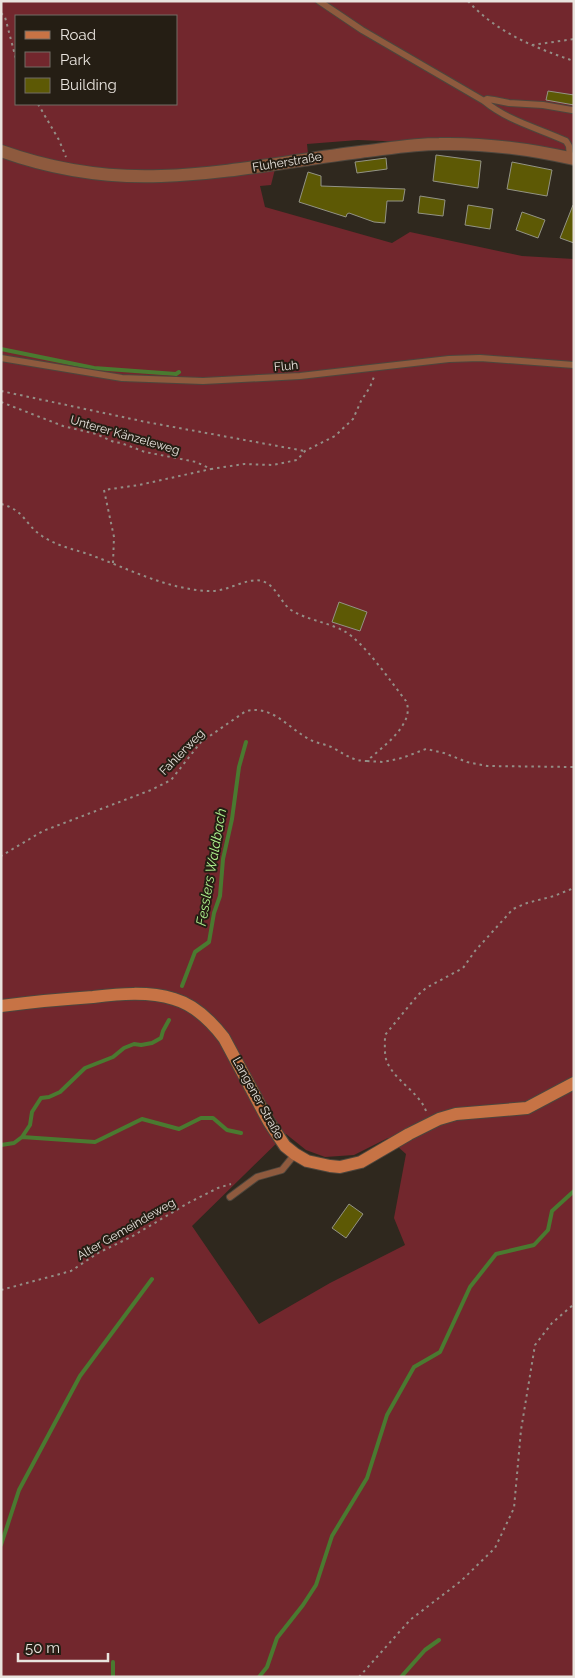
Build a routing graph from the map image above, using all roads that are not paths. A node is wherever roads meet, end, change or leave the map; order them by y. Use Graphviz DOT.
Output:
graph roads {
  1 [pos="319,1"];
  2 [pos="484,101"];
  3 [pos="572,110"];
  4 [pos="1,151"];
  5 [pos="572,158"];
  6 [pos="1,358"];
  7 [pos="574,365"];
  8 [pos="1,1006"];
  9 [pos="574,1082"];
  10 [pos="294,1154"];
  11 [pos="230,1197"];
  1 -- 2 [label="lane"];
  2 -- 3 [label="lane"];
  2 -- 5 [label="lane"];
  4 -- 5 [label="street, Fluherstraße"];
  6 -- 7 [label="lane, Fluh"];
  8 -- 10 [label="main road, Langener Straße"];
  9 -- 10 [label="main road, Langener Straße"];
  10 -- 11 [label="lane"];
}
